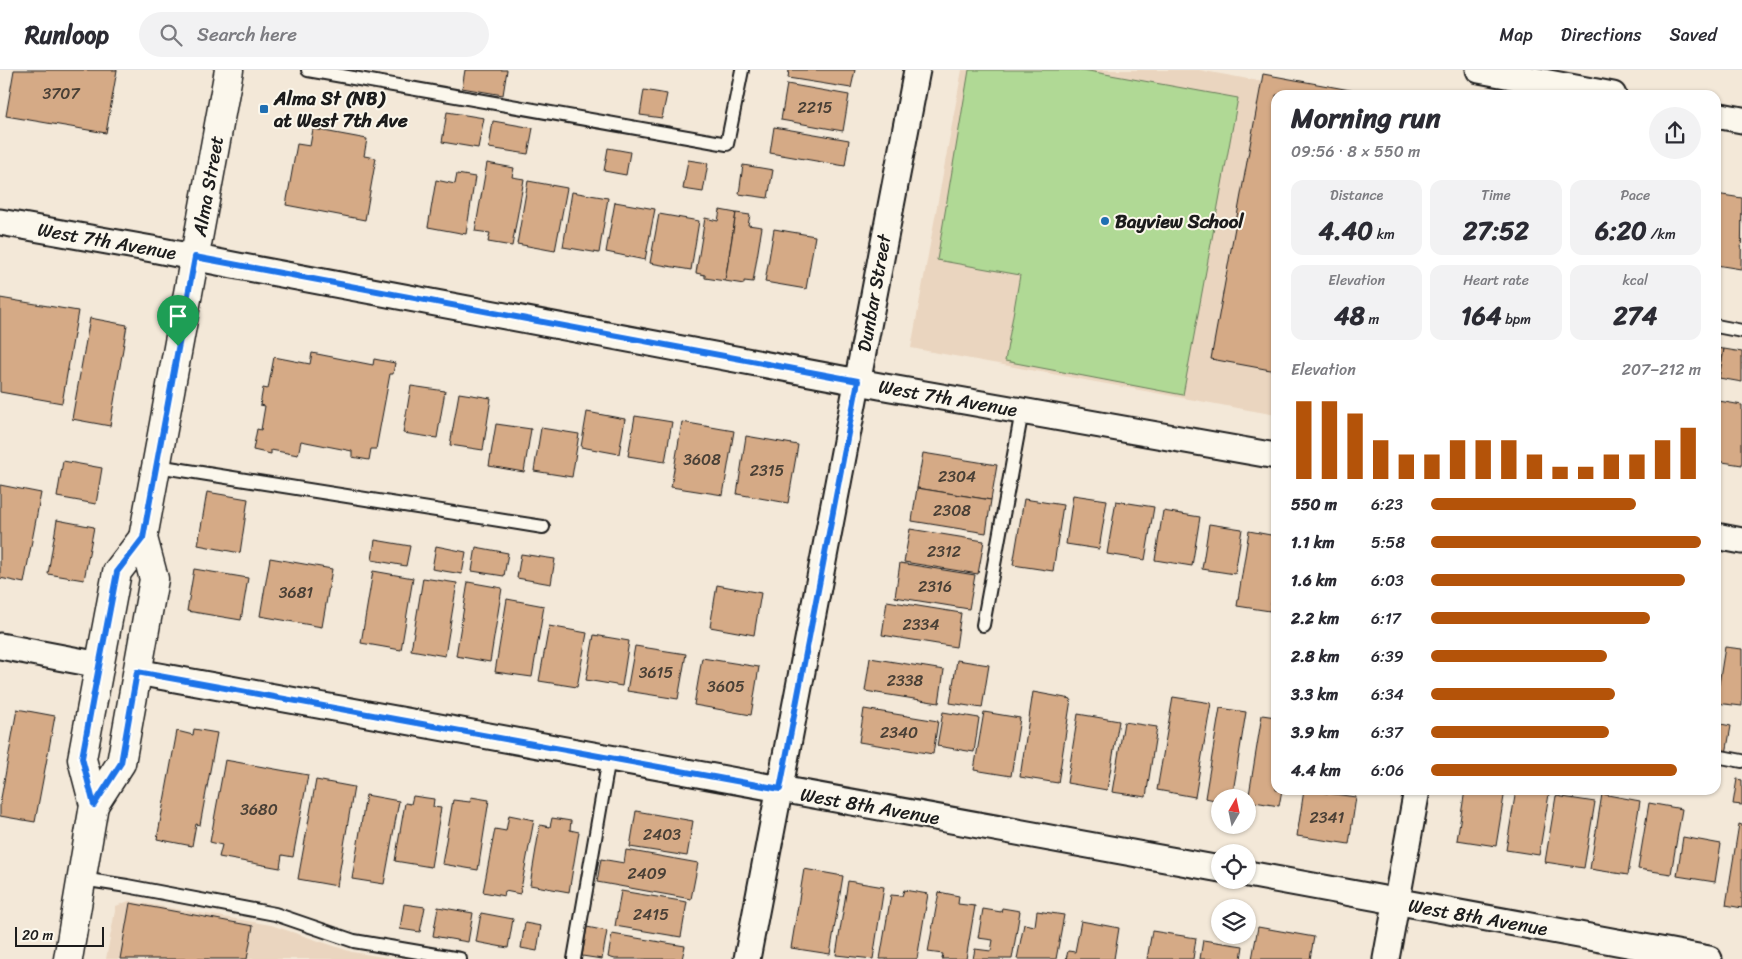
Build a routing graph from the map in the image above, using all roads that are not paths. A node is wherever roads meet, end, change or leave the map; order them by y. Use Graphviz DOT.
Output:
graph roads {
  1 [pos="229,70"];
  2 [pos="308,70"];
  3 [pos="742,70"];
  4 [pos="916,70"];
  5 [pos="1479,70"];
  6 [pos="1548,82"];
  7 [pos="1588,90"];
  8 [pos="1721,116"];
  9 [pos="1742,120"];
  10 [pos="0,222"];
  11 [pos="195,257"];
  12 [pos="1721,327"];
  13 [pos="1742,331"];
  14 [pos="858,381"];
  15 [pos="1022,411"];
  16 [pos="1271,455"];
  17 [pos="157,466"];
  18 [pos="543,527"];
  19 [pos="1721,537"];
  20 [pos="143,538"];
  21 [pos="1742,541"];
  22 [pos="983,625"];
  23 [pos="0,646"];
  24 [pos="100,665"];
  25 [pos="137,672"];
  26 [pos="1721,757"];
  27 [pos="609,758"];
  28 [pos="1742,761"];
  29 [pos="780,789"];
  30 [pos="1416,795"];
  31 [pos="94,805"];
  32 [pos="1211,868"];
  33 [pos="1256,876"];
  34 [pos="82,879"];
  35 [pos="1397,902"];
  36 [pos="68,959"];
  37 [pos="460,959"];
  38 [pos="574,959"];
  39 [pos="747,959"];
  40 [pos="1386,959"];
  41 [pos="1709,959"];
  1 -- 11 [label="main road, Alma Street"];
  2 -- 3 [label="lane"];
  4 -- 14 [label="street, Dunbar Street"];
  5 -- 6 [label="street"];
  6 -- 7 [label="street"];
  8 -- 9 [label="street"];
  10 -- 11 [label="street, West 7th Avenue"];
  11 -- 14 [label="street, West 7th Avenue"];
  11 -- 17 [label="main road, Alma Street"];
  12 -- 13 [label="lane"];
  14 -- 15 [label="street, West 7th Avenue"];
  14 -- 29 [label="street, Dunbar Street"];
  15 -- 16 [label="street, West 7th Avenue"];
  15 -- 22 [label="lane"];
  17 -- 18 [label="lane"];
  17 -- 20 [label="main road, Alma Street"];
  19 -- 21 [label="street"];
  20 -- 24 [label="main road, Alma Street"];
  20 -- 25 [label="main road, Alma Street"];
  23 -- 24 [label="street"];
  24 -- 31 [label="main road, Alma Street"];
  25 -- 27 [label="street, West 8th Avenue"];
  25 -- 31 [label="main road, Alma Street"];
  26 -- 28 [label="lane"];
  27 -- 29 [label="street, West 8th Avenue"];
  27 -- 38 [label="lane"];
  29 -- 32 [label="street, West 8th Avenue"];
  29 -- 39 [label="street, Dunbar Street"];
  30 -- 35 [label="street"];
  31 -- 34 [label="main road, Alma Street"];
  33 -- 35 [label="street, West 8th Avenue"];
  34 -- 36 [label="main road, Alma Street"];
  34 -- 37 [label="lane"];
  35 -- 40 [label="street"];
  35 -- 41 [label="street, West 8th Avenue"];
}
